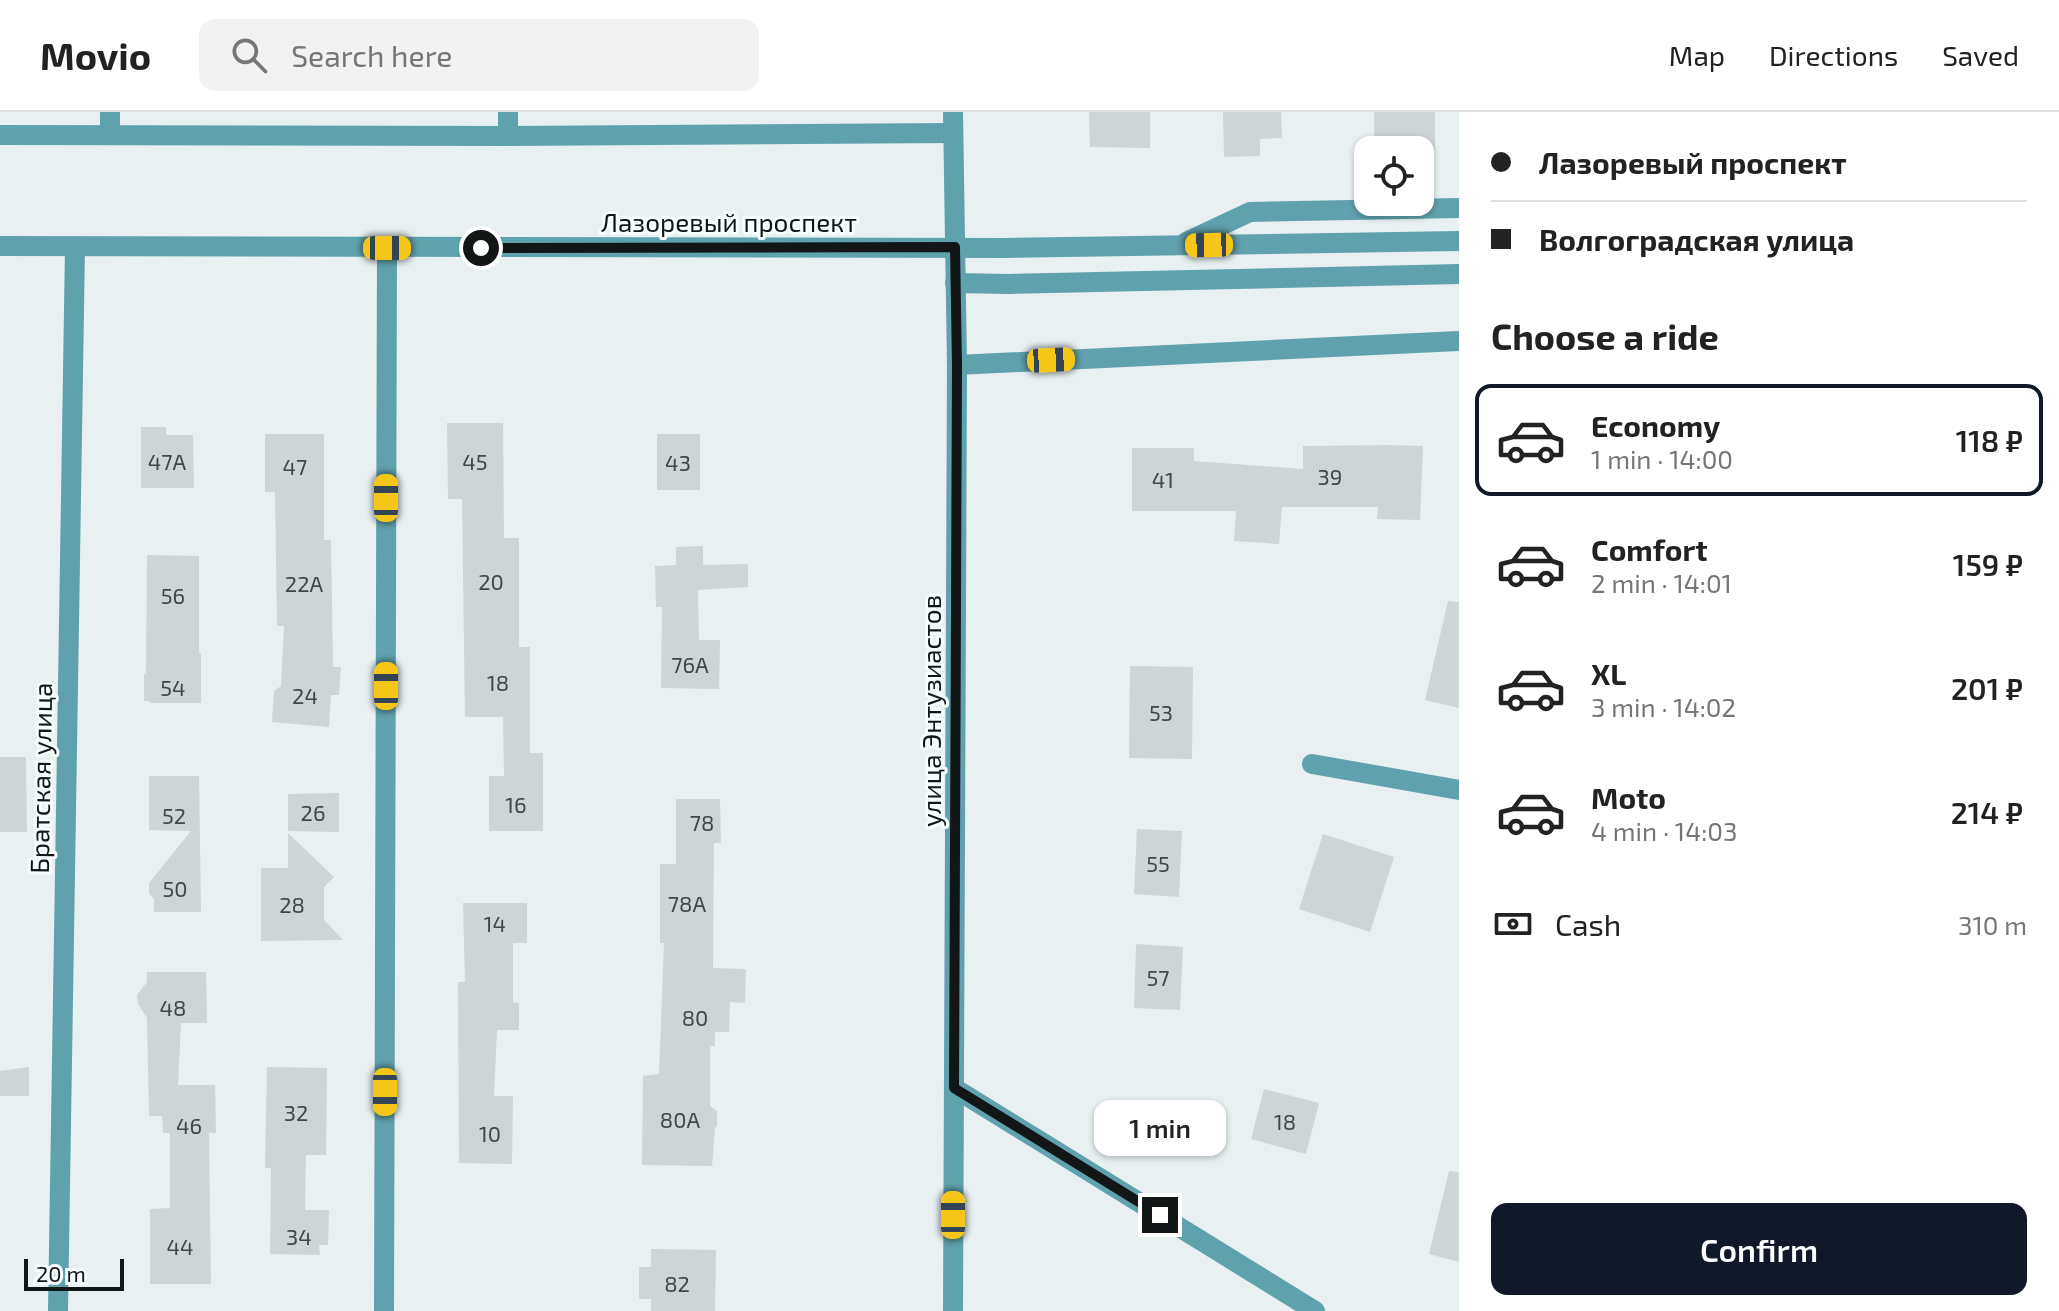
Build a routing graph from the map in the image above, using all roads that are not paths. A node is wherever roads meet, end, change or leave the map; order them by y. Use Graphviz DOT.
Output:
graph roads {
  1 [pos="110,112"];
  2 [pos="508,112"];
  3 [pos="953,122"];
  4 [pos="0,135"];
  5 [pos="110,135"];
  6 [pos="508,136"];
  7 [pos="1459,208"];
  8 [pos="1459,241"];
  9 [pos="0,246"];
  10 [pos="1177,246"];
  11 [pos="75,247"];
  12 [pos="955,247"];
  13 [pos="387,248"];
  14 [pos="1459,274"];
  15 [pos="955,283"];
  16 [pos="1459,341"];
  17 [pos="957,365"];
  18 [pos="1312,764"];
  19 [pos="1459,790"];
  20 [pos="954,1088"];
  21 [pos="58,1311"];
  22 [pos="384,1311"];
  23 [pos="953,1311"];
  24 [pos="1315,1311"];
  1 -- 5 [label="street"];
  2 -- 6 [label="street"];
  3 -- 6 [label="street"];
  3 -- 12 [label="street, улица Энтузиастов"];
  4 -- 5 [label="street"];
  5 -- 6 [label="street"];
  7 -- 10 [label="street"];
  8 -- 10 [label="street, Лазоревый проспект"];
  9 -- 11 [label="street, Лазоревый проспект"];
  10 -- 12 [label="street, Лазоревый проспект"];
  11 -- 13 [label="street, Лазоревый проспект"];
  11 -- 21 [label="street, Братская улица"];
  12 -- 13 [label="street, Лазоревый проспект"];
  12 -- 15 [label="street, улица Энтузиастов"];
  13 -- 22 [label="street"];
  14 -- 15 [label="street"];
  15 -- 17 [label="street, улица Энтузиастов"];
  16 -- 17 [label="street"];
  17 -- 20 [label="street, улица Энтузиастов"];
  18 -- 19 [label="street"];
  20 -- 23 [label="street, улица Энтузиастов"];
  20 -- 24 [label="street"];
}
